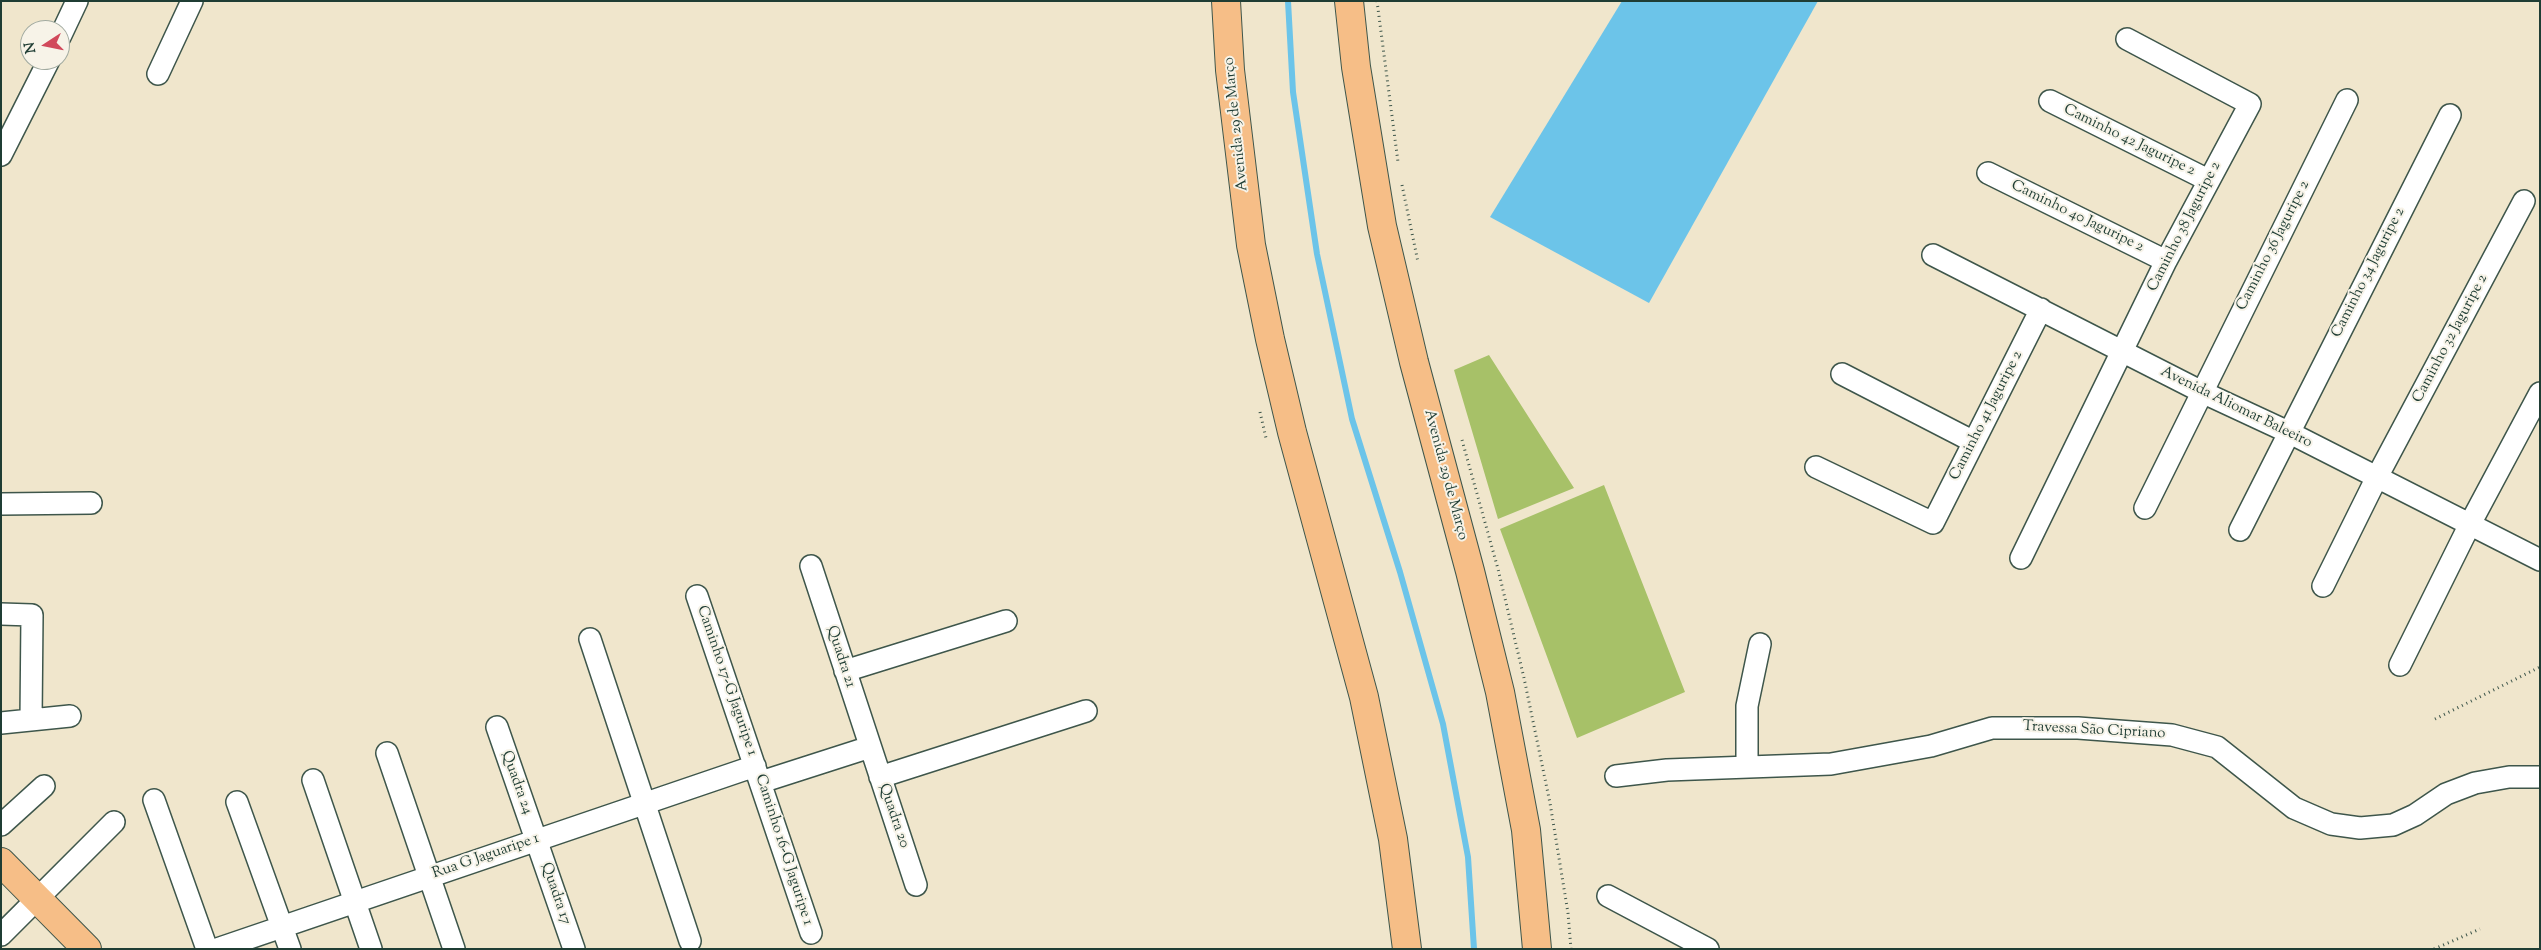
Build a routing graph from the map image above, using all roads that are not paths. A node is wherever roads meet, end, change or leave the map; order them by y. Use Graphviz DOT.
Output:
graph roads {
  1 [pos="77,1"];
  2 [pos="192,1"];
  3 [pos="1226,1"];
  4 [pos="1349,1"];
  5 [pos="68,20"];
  6 [pos="2127,39"];
  7 [pos="44,70"];
  8 [pos="158,74"];
  9 [pos="2347,100"];
  10 [pos="2050,101"];
  11 [pos="2450,115"];
  12 [pos="1,155"];
  13 [pos="1988,172"];
  14 [pos="2208,180"];
  15 [pos="2524,201"];
  16 [pos="1933,255"];
  17 [pos="2166,261"];
  18 [pos="2040,309"];
  19 [pos="2122,352"];
  20 [pos="1842,374"];
  21 [pos="2202,392"];
  22 [pos="2540,393"];
  23 [pos="2288,432"];
  24 [pos="1974,442"];
  25 [pos="1816,468"];
  26 [pos="2377,477"];
  27 [pos="91,503"];
  28 [pos="1,504"];
  29 [pos="2145,508"];
  30 [pos="2470,524"];
  31 [pos="2240,530"];
  32 [pos="2021,558"];
  33 [pos="2540,560"];
  34 [pos="811,566"];
  35 [pos="2324,586"];
  36 [pos="697,596"];
  37 [pos="1,614"];
  38 [pos="1006,621"];
  39 [pos="590,639"];
  40 [pos="1760,644"];
  41 [pos="2400,665"];
  42 [pos="845,671"];
  43 [pos="1086,712"];
  44 [pos="70,716"];
  45 [pos="31,720"];
  46 [pos="1,724"];
  47 [pos="497,728"];
  48 [pos="870,747"];
  49 [pos="387,753"];
  50 [pos="1747,767"];
  51 [pos="758,774"];
  52 [pos="1616,776"];
  53 [pos="880,777"];
  54 [pos="2540,778"];
  55 [pos="313,780"];
  56 [pos="44,786"];
  57 [pos="154,800"];
  58 [pos="237,802"];
  59 [pos="644,802"];
  60 [pos="114,822"];
  61 [pos="1,825"];
  62 [pos="536,839"];
  63 [pos="1,862"];
  64 [pos="429,876"];
  65 [pos="916,885"];
  66 [pos="1608,896"];
  67 [pos="37,899"];
  68 [pos="355,901"];
  69 [pos="282,927"];
  70 [pos="811,934"];
  71 [pos="1,935"];
  72 [pos="690,941"];
  73 [pos="87,949"];
  74 [pos="207,949"];
  75 [pos="217,949"];
  76 [pos="290,949"];
  77 [pos="371,949"];
  78 [pos="454,949"];
  79 [pos="574,949"];
  80 [pos="1407,949"];
  81 [pos="1537,949"];
  82 [pos="1708,949"];
  1 -- 5 [label="street"];
  2 -- 8 [label="street"];
  3 -- 80 [label="main road, Avenida 29 de Março"];
  4 -- 81 [label="main road, Avenida 29 de Março"];
  6 -- 14 [label="street, Caminho 38 Jaguripe 2"];
  7 -- 12 [label="street"];
  9 -- 21 [label="street, Caminho 36 Jaguripe 2"];
  10 -- 14 [label="street, Caminho 42 Jaguripe 2"];
  11 -- 23 [label="street, Caminho 34 Jaguripe 2"];
  13 -- 17 [label="street, Caminho 40 Jaguripe 2"];
  14 -- 17 [label="street, Caminho 38 Jaguripe 2"];
  15 -- 26 [label="street, Caminho 32 Jaguripe 2"];
  16 -- 18 [label="street, Avenida Aliomar Baleeiro"];
  17 -- 19 [label="street, Caminho 38 Jaguripe 2"];
  18 -- 19 [label="street, Avenida Aliomar Baleeiro"];
  18 -- 24 [label="street, Caminho 41 Jaguripe 2"];
  19 -- 21 [label="street, Avenida Aliomar Baleeiro"];
  19 -- 32 [label="street"];
  20 -- 24 [label="street"];
  21 -- 23 [label="street, Avenida Aliomar Baleeiro"];
  21 -- 29 [label="street, Caminho 36 Jaguripe 2"];
  22 -- 30 [label="street"];
  23 -- 26 [label="street, Avenida Aliomar Baleeiro"];
  23 -- 31 [label="street, Caminho 34 Jaguripe 2"];
  24 -- 25 [label="street, Caminho 41 Jaguripe 2"];
  26 -- 30 [label="street, Avenida Aliomar Baleeiro"];
  26 -- 35 [label="street, Caminho 32 Jaguripe 2"];
  27 -- 28 [label="street"];
  30 -- 33 [label="street, Avenida Aliomar Baleeiro"];
  30 -- 41 [label="street"];
  34 -- 42 [label="street, Quadra 21"];
  36 -- 51 [label="street, Caminho 17-G Jaguripe 1"];
  37 -- 45 [label="street"];
  38 -- 42 [label="street"];
  39 -- 59 [label="street"];
  40 -- 50 [label="street"];
  42 -- 48 [label="street, Quadra 21"];
  43 -- 53 [label="street"];
  44 -- 45 [label="street"];
  45 -- 46 [label="street"];
  47 -- 62 [label="street, Quadra 24"];
  48 -- 51 [label="street, Rua G Jaguaripe 1"];
  48 -- 53 [label="street, Quadra 20"];
  49 -- 64 [label="street"];
  50 -- 52 [label="street, Travessa São Cipriano"];
  50 -- 54 [label="street, Travessa São Cipriano"];
  51 -- 59 [label="street, Rua G Jaguaripe 1"];
  51 -- 70 [label="street, Caminho 16-G Jaguripe 1"];
  53 -- 65 [label="street, Quadra 20"];
  55 -- 68 [label="street"];
  56 -- 61 [label="street"];
  57 -- 74 [label="street"];
  58 -- 69 [label="street"];
  59 -- 62 [label="street, Rua G Jaguaripe 1"];
  59 -- 72 [label="street"];
  60 -- 67 [label="street"];
  62 -- 64 [label="street, Rua G Jaguaripe 1"];
  62 -- 79 [label="street, Quadra 17"];
  63 -- 67 [label="main road"];
  64 -- 68 [label="street, Rua G Jaguaripe 1"];
  64 -- 78 [label="street"];
  66 -- 82 [label="street"];
  67 -- 71 [label="street"];
  67 -- 73 [label="main road"];
  68 -- 69 [label="street, Rua G Jaguaripe 1"];
  68 -- 77 [label="street"];
  69 -- 75 [label="street, Rua G Jaguaripe 1"];
  69 -- 76 [label="street"];
}
